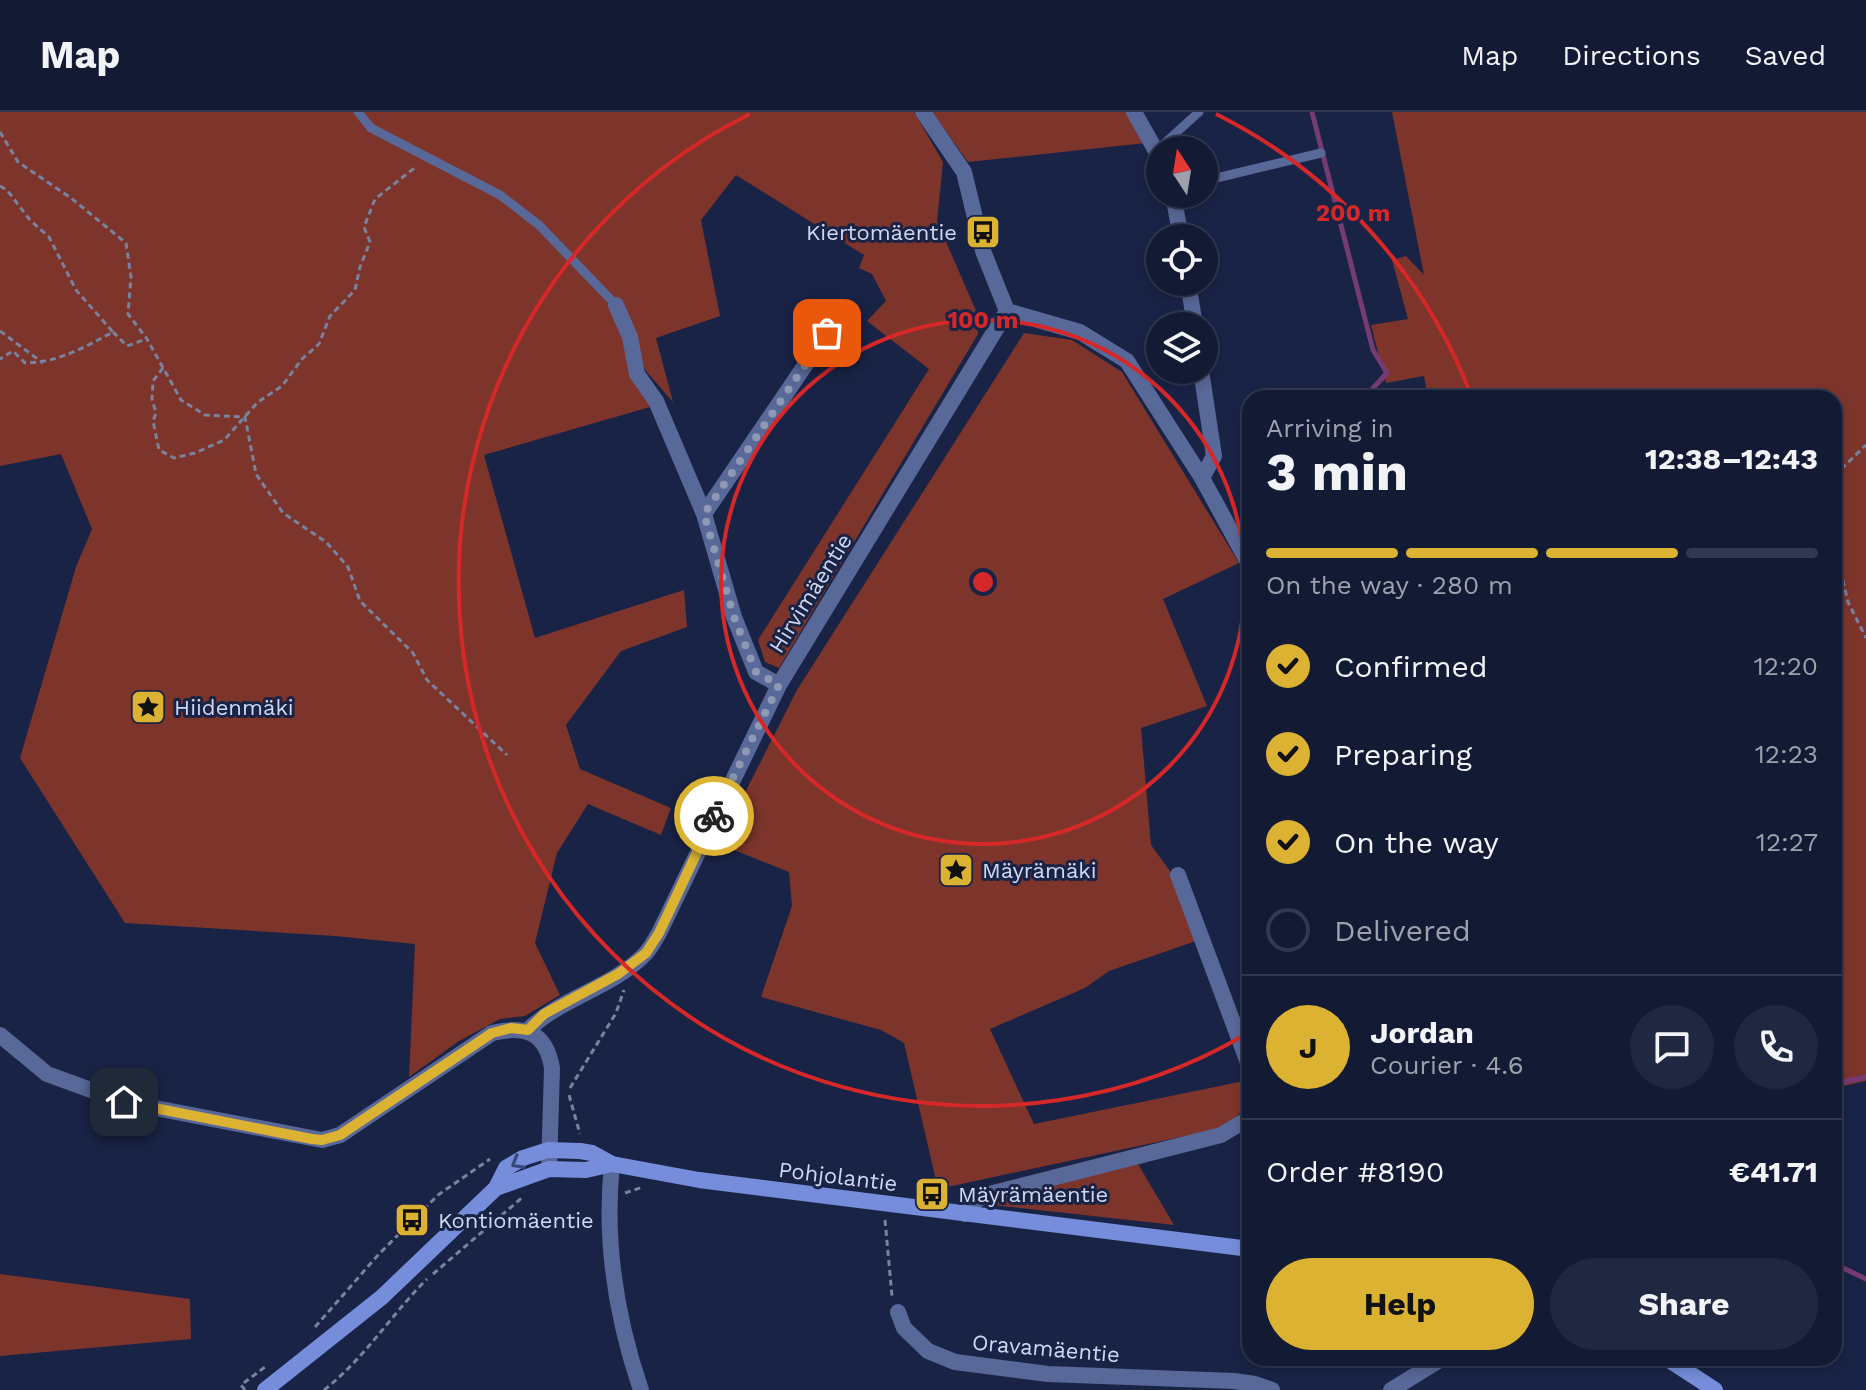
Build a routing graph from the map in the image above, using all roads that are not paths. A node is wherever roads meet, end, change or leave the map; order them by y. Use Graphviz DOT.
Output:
graph roads {
  1 [pos="358,112"];
  2 [pos="923,112"];
  3 [pos="1134,112"];
  4 [pos="1199,112"];
  5 [pos="1148,136"];
  6 [pos="1176,136"];
  7 [pos="1321,153"];
  8 [pos="1218,178"];
  9 [pos="616,305"];
  10 [pos="1007,311"];
  11 [pos="827,333"];
  12 [pos="1203,384"];
  13 [pos="1202,478"];
  14 [pos="704,514"];
  15 [pos="1242,551"];
  16 [pos="779,685"];
  17 [pos="1178,875"];
  18 [pos="528,1030"];
  19 [pos="0,1035"];
  20 [pos="1242,1047"];
  21 [pos="1242,1122"];
  22 [pos="548,1150"];
  23 [pos="612,1164"];
  24 [pos="549,1169"];
  25 [pos="496,1188"];
  26 [pos="965,1214"];
  27 [pos="1242,1248"];
  28 [pos="898,1312"];
  29 [pos="1430,1366"];
  30 [pos="1678,1366"];
  31 [pos="265,1390"];
  32 [pos="641,1390"];
  33 [pos="1272,1390"];
  34 [pos="1391,1390"];
  35 [pos="1715,1390"];
  1 -- 9 [label="lane"];
  2 -- 10 [label="street"];
  3 -- 5 [label="street"];
  4 -- 6 [label="lane"];
  7 -- 8 [label="lane"];
  9 -- 14 [label="street"];
  10 -- 13 [label="street"];
  10 -- 16 [label="street, Hirvimäentie"];
  11 -- 14 [label="street"];
  12 -- 13 [label="street"];
  13 -- 15 [label="street"];
  14 -- 16 [label="street"];
  16 -- 18 [label="street, Hirvimäentie"];
  17 -- 20 [label="street"];
  18 -- 19 [label="street"];
  18 -- 22 [label="street"];
  21 -- 26 [label="street"];
  22 -- 23 [label="street, Pohjolantie"];
  22 -- 24 [label="street"];
  22 -- 25 [label="street, Pohjolantie, one-way"];
  23 -- 24 [label="street, Pohjolantie"];
  23 -- 26 [label="street, Pohjolantie"];
  23 -- 32 [label="street"];
  24 -- 25 [label="street, Pohjolantie"];
  25 -- 31 [label="street, Pohjolantie"];
  26 -- 27 [label="street, Pohjolantie"];
  28 -- 33 [label="street, Oravamäentie"];
  29 -- 34 [label="street"];
  30 -- 35 [label="street"];
}
